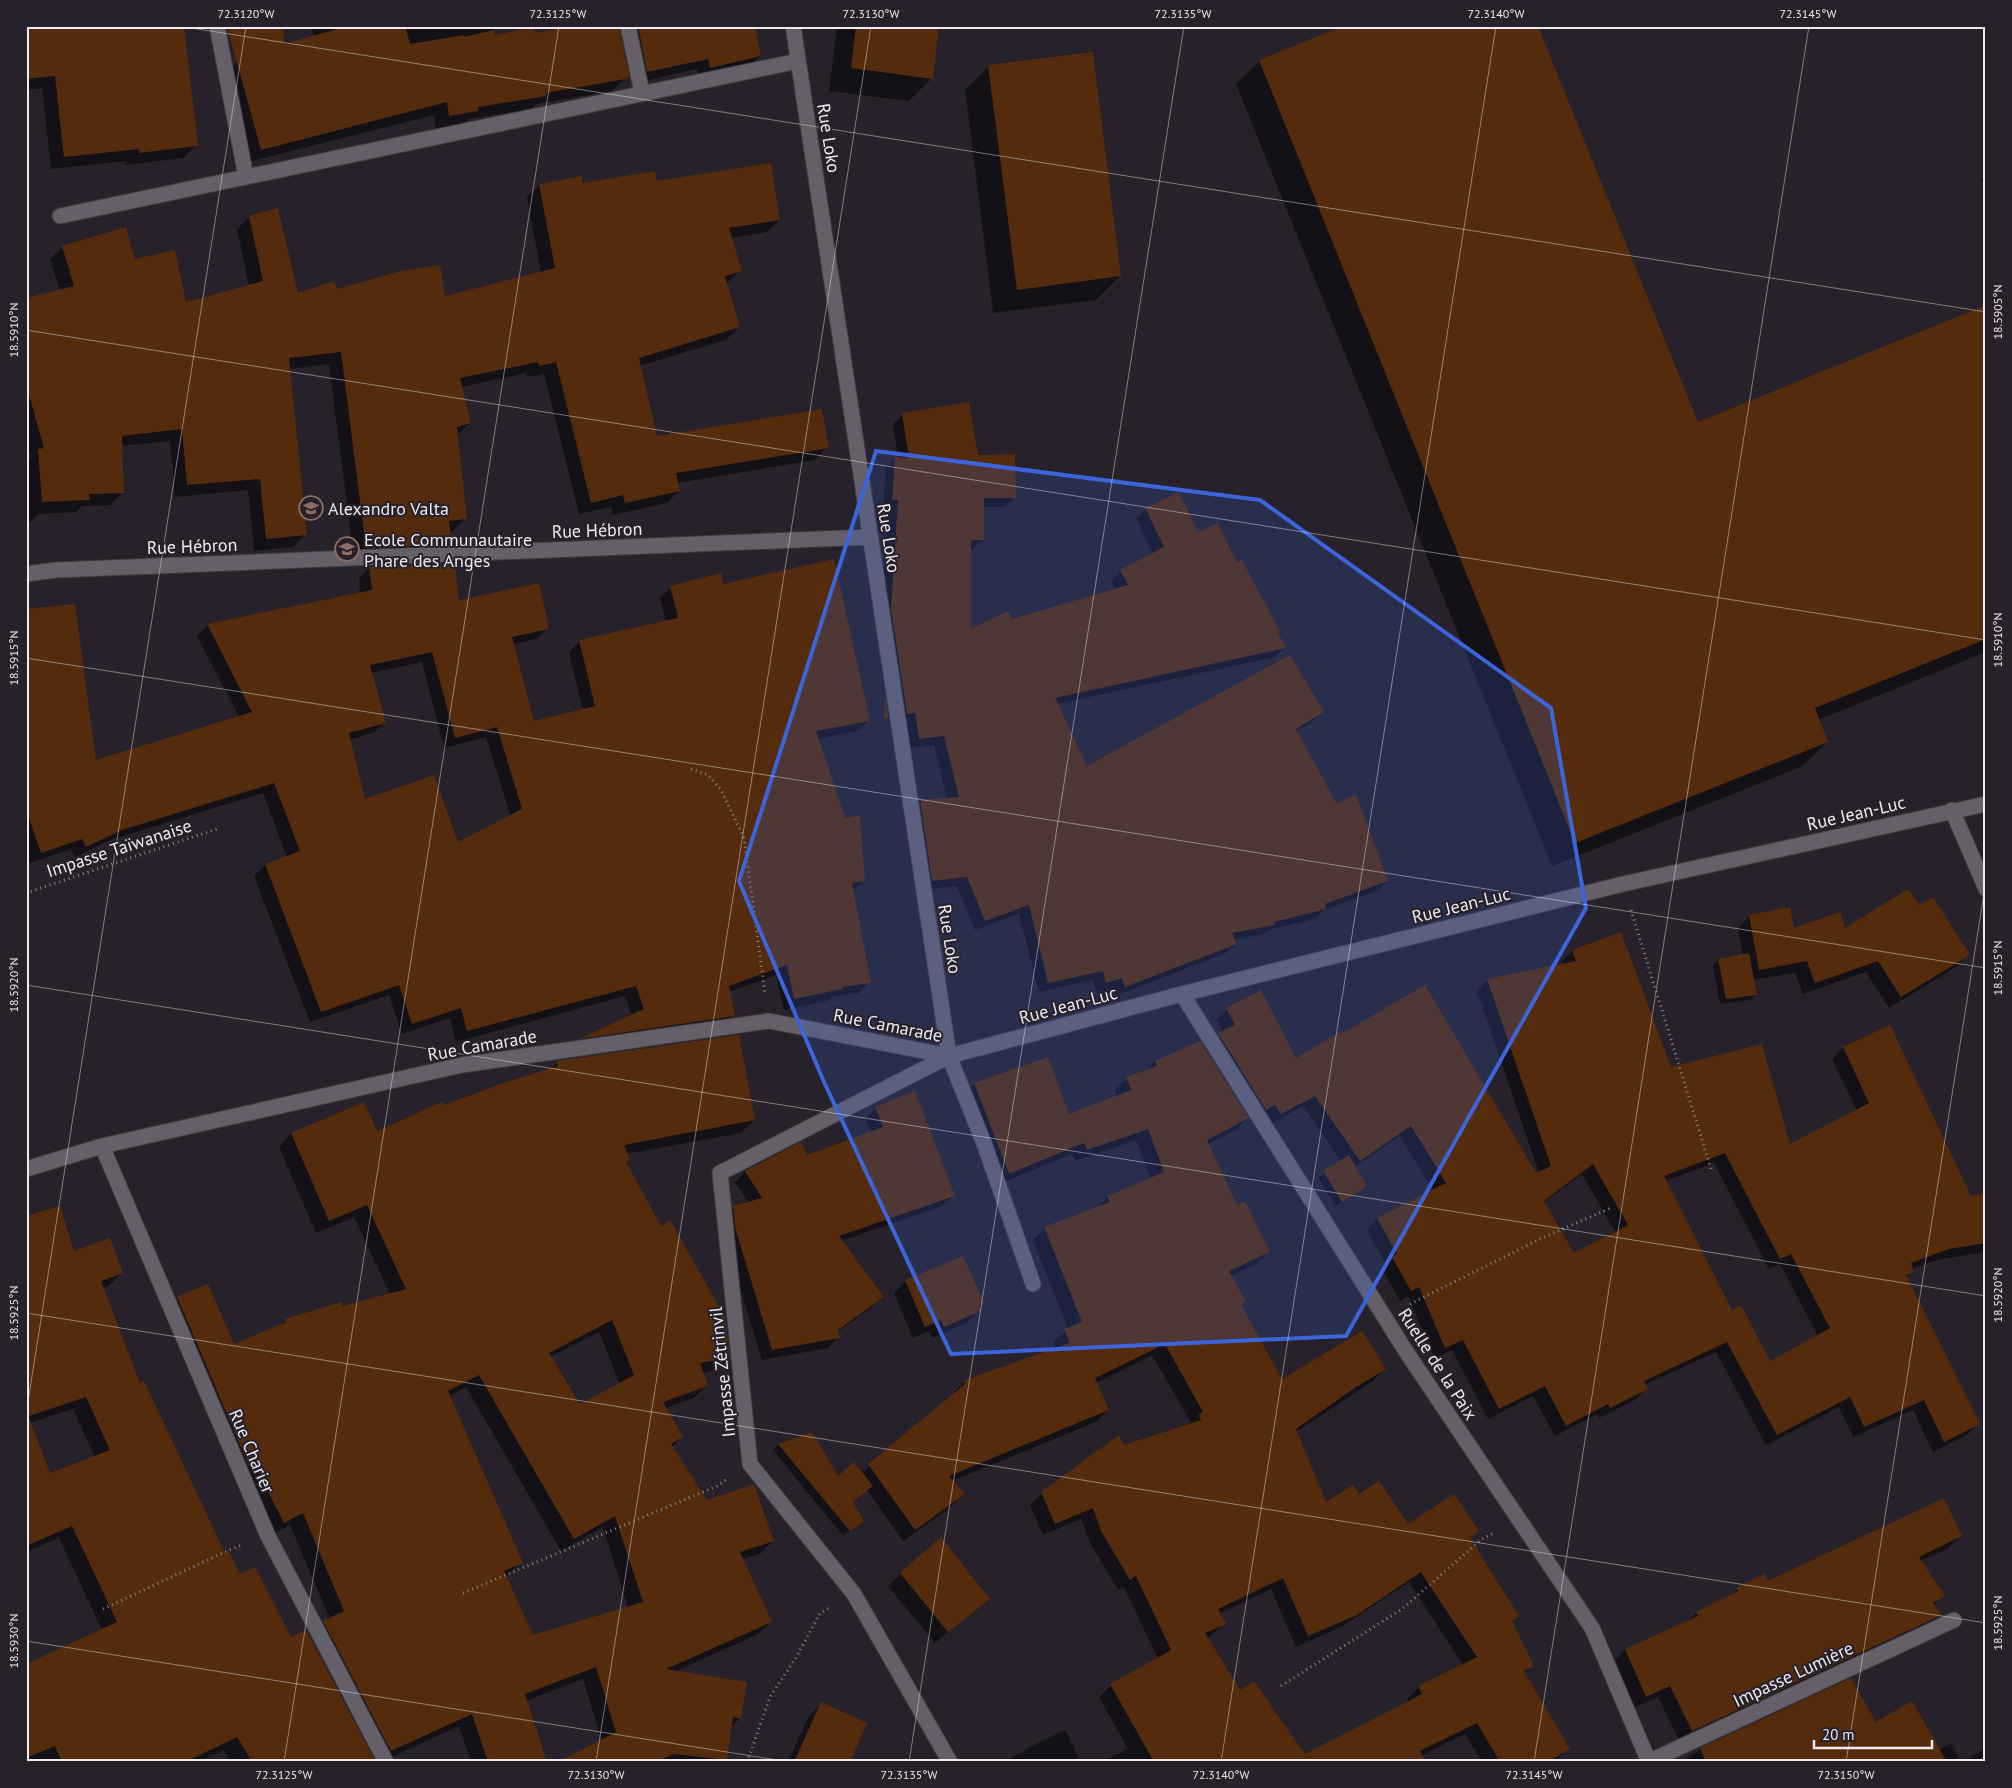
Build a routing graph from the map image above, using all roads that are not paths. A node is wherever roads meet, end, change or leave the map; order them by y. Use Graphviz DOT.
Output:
graph roads {
  1 [pos="217,26"];
  2 [pos="628,26"];
  3 [pos="793,26"];
  4 [pos="798,61"];
  5 [pos="642,93"];
  6 [pos="246,177"];
  7 [pos="60,216"];
  8 [pos="870,538"];
  9 [pos="26,574"];
  10 [pos="1986,804"];
  11 [pos="1952,810"];
  12 [pos="1986,889"];
  13 [pos="1182,994"];
  14 [pos="949,1056"];
  15 [pos="102,1146"];
  16 [pos="26,1169"];
  17 [pos="1033,1284"];
  18 [pos="1954,1620"];
  19 [pos="386,1762"];
  20 [pos="950,1762"];
  21 [pos="1649,1762"];
  1 -- 6 [label="street"];
  2 -- 5 [label="street"];
  3 -- 4 [label="street, Rue Loko"];
  4 -- 5 [label="street"];
  4 -- 8 [label="street, Rue Loko"];
  5 -- 6 [label="street"];
  6 -- 7 [label="street"];
  8 -- 9 [label="street, Rue Hébron"];
  8 -- 14 [label="street, Rue Loko"];
  10 -- 11 [label="street, Rue Jean-Luc"];
  11 -- 12 [label="street"];
  11 -- 13 [label="street, Rue Jean-Luc"];
  13 -- 14 [label="street, Rue Jean-Luc"];
  13 -- 21 [label="street, Ruelle de la Paix"];
  14 -- 15 [label="street, Rue Camarade"];
  14 -- 17 [label="street, Rue Loko"];
  14 -- 20 [label="street, Impasse Zétrinvil"];
  15 -- 16 [label="street, Rue Camarade"];
  15 -- 19 [label="street, Rue Charier"];
  18 -- 21 [label="street, Impasse Lumière"];
}
